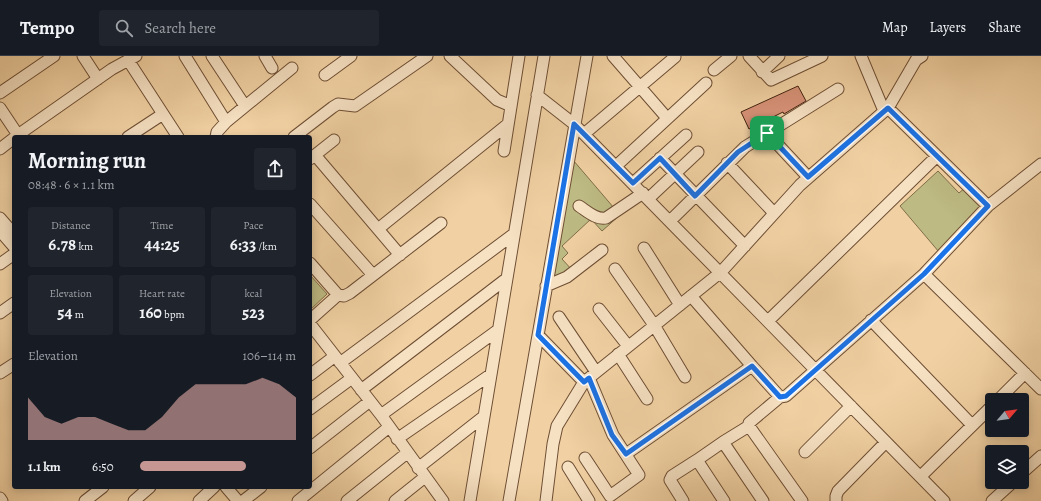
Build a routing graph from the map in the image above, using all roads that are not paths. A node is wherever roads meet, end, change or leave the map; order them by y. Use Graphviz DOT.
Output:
graph roads {
  1 [pos="54,56"];
  2 [pos="83,56"];
  3 [pos="185,56"];
  4 [pos="212,56"];
  5 [pos="265,56"];
  6 [pos="350,56"];
  7 [pos="427,56"];
  8 [pos="450,56"];
  9 [pos="519,56"];
  10 [pos="544,56"];
  11 [pos="587,56"];
  12 [pos="613,56"];
  13 [pos="731,56"];
  14 [pos="749,56"];
  15 [pos="779,56"];
  16 [pos="822,56"];
  17 [pos="861,56"];
  18 [pos="133,57"];
  19 [pos="674,57"];
  20 [pos="919,57"];
  21 [pos="272,68"];
  22 [pos="292,68"];
  23 [pos="714,70"];
  24 [pos="762,72"];
  25 [pos="325,75"];
  26 [pos="98,79"];
  27 [pos="706,83"];
  28 [pos="640,87"];
  29 [pos="838,90"];
  30 [pos="0,93"];
  31 [pos="537,95"];
  32 [pos="245,106"];
  33 [pos="511,106"];
  34 [pos="0,108"];
  35 [pos="886,110"];
  36 [pos="163,114"];
  37 [pos="668,118"];
  38 [pos="226,122"];
  39 [pos="508,124"];
  40 [pos="574,124"];
  41 [pos="767,133"];
  42 [pos="584,134"];
  43 [pos="15,135"];
  44 [pos="19,135"];
  45 [pos="131,135"];
  46 [pos="177,135"];
  47 [pos="215,135"];
  48 [pos="297,135"];
  49 [pos="686,135"];
  50 [pos="12,140"];
  51 [pos="334,140"];
  52 [pos="0,149"];
  53 [pos="504,151"];
  54 [pos="698,152"];
  55 [pos="937,156"];
  56 [pos="313,157"];
  57 [pos="660,158"];
  58 [pos="727,163"];
  59 [pos="1041,164"];
  60 [pos="616,166"];
  61 [pos="676,173"];
  62 [pos="808,177"];
  63 [pos="633,183"];
  64 [pos="646,196"];
  65 [pos="695,196"];
  66 [pos="312,206"];
  67 [pos="579,206"];
  68 [pos="988,206"];
  69 [pos="774,213"];
  70 [pos="0,218"];
  71 [pos="670,221"];
  72 [pos="441,223"];
  73 [pos="378,229"];
  74 [pos="0,231"];
  75 [pos="12,232"];
  76 [pos="514,234"];
  77 [pos="12,245"];
  78 [pos="745,246"];
  79 [pos="644,248"];
  80 [pos="602,250"];
  81 [pos="12,255"];
  82 [pos="400,255"];
  83 [pos="0,264"];
  84 [pos="312,265"];
  85 [pos="616,269"];
  86 [pos="721,272"];
  87 [pos="924,274"];
  88 [pos="373,275"];
  89 [pos="506,279"];
  90 [pos="546,286"];
  91 [pos="338,295"];
  92 [pos="691,296"];
  93 [pos="12,304"];
  94 [pos="680,305"];
  95 [pos="599,309"];
  96 [pos="0,313"];
  97 [pos="559,317"];
  98 [pos="312,318"];
  99 [pos="871,320"];
  100 [pos="768,321"];
  101 [pos="654,325"];
  102 [pos="312,327"];
  103 [pos="498,330"];
  104 [pos="538,335"];
  105 [pos="628,346"];
  106 [pos="618,354"];
  107 [pos="337,360"];
  108 [pos="12,365"];
  109 [pos="752,366"];
  110 [pos="815,370"];
  111 [pos="1025,373"];
  112 [pos="0,374"];
  113 [pos="312,374"];
  114 [pos="490,375"];
  115 [pos="590,377"];
  116 [pos="685,377"];
  117 [pos="352,378"];
  118 [pos="1041,389"];
  119 [pos="361,390"];
  120 [pos="1005,393"];
  121 [pos="780,397"];
  122 [pos="647,399"];
  123 [pos="370,401"];
  124 [pos="851,406"];
  125 [pos="312,408"];
  126 [pos="985,413"];
  127 [pos="381,415"];
  128 [pos="483,417"];
  129 [pos="749,423"];
  130 [pos="972,425"];
  131 [pos="389,427"];
  132 [pos="397,439"];
  133 [pos="723,442"];
  134 [pos="886,442"];
  135 [pos="312,446"];
  136 [pos="805,452"];
  137 [pos="407,453"];
  138 [pos="626,454"];
  139 [pos="1041,456"];
  140 [pos="585,458"];
  141 [pos="697,460"];
  142 [pos="568,466"];
  143 [pos="1029,467"];
  144 [pos="421,473"];
  145 [pos="921,476"];
  146 [pos="100,489"];
  147 [pos="148,489"];
  148 [pos="212,489"];
  149 [pos="228,489"];
  150 [pos="258,489"];
  151 [pos="1005,489"];
  152 [pos="0,498"];
  153 [pos="606,499"];
  154 [pos="678,499"];
  155 [pos="587,500"];
  156 [pos="2,501"];
  157 [pos="85,501"];
  158 [pos="134,501"];
  159 [pos="199,501"];
  160 [pos="238,501"];
  161 [pos="243,501"];
  162 [pos="298,501"];
  163 [pos="347,501"];
  164 [pos="395,501"];
  165 [pos="443,501"];
  166 [pos="470,501"];
  167 [pos="509,501"];
  168 [pos="546,501"];
  169 [pos="724,501"];
  170 [pos="763,501"];
  171 [pos="802,501"];
  172 [pos="835,501"];
  173 [pos="944,501"];
  174 [pos="992,501"];
  1 -- 30 [label="street"];
  2 -- 26 [label="street"];
  3 -- 38 [label="street"];
  4 -- 32 [label="street"];
  5 -- 21 [label="street"];
  6 -- 25 [label="street"];
  7 -- 48 [label="street"];
  8 -- 33 [label="street"];
  9 -- 33 [label="street"];
  10 -- 31 [label="street"];
  11 -- 40 [label="street"];
  12 -- 28 [label="street"];
  13 -- 23 [label="street"];
  14 -- 24 [label="street"];
  15 -- 24 [label="street"];
  16 -- 24 [label="street"];
  17 -- 35 [label="street"];
  18 -- 26 [label="street"];
  18 -- 36 [label="street"];
  19 -- 28 [label="street"];
  20 -- 35 [label="street"];
  22 -- 32 [label="street"];
  26 -- 44 [label="street"];
  27 -- 37 [label="street"];
  28 -- 37 [label="street"];
  28 -- 42 [label="street"];
  29 -- 41 [label="street"];
  31 -- 40 [label="street"];
  31 -- 76 [label="street"];
  32 -- 38 [label="street"];
  33 -- 39 [label="street"];
  34 -- 43 [label="street"];
  35 -- 55 [label="street"];
  35 -- 62 [label="street"];
  36 -- 45 [label="street"];
  36 -- 46 [label="street"];
  37 -- 60 [label="street"];
  38 -- 47 [label="street"];
  39 -- 53 [label="street"];
  39 -- 73 [label="street"];
  40 -- 42 [label="street"];
  40 -- 90 [label="street"];
  41 -- 58 [label="street"];
  41 -- 62 [label="street"];
  42 -- 60 [label="street"];
  49 -- 57 [label="street"];
  50 -- 52 [label="street"];
  51 -- 56 [label="street"];
  54 -- 61 [label="street"];
  55 -- 68 [label="street"];
  55 -- 100 [label="street"];
  56 -- 73 [label="street"];
  57 -- 61 [label="street"];
  57 -- 63 [label="street"];
  58 -- 65 [label="street"];
  58 -- 69 [label="street"];
  59 -- 68 [label="street"];
  60 -- 63 [label="street"];
  61 -- 64 [label="street"];
  61 -- 65 [label="street"];
  62 -- 69 [label="street"];
  63 -- 64 [label="street"];
  64 -- 67 [label="street"];
  64 -- 71 [label="street"];
  65 -- 71 [label="street"];
  65 -- 78 [label="street"];
  66 -- 88 [label="street"];
  68 -- 87 [label="street"];
  69 -- 78 [label="street"];
  70 -- 75 [label="street"];
  71 -- 86 [label="street"];
  72 -- 82 [label="street"];
  73 -- 82 [label="street"];
  74 -- 77 [label="street"];
  76 -- 89 [label="street"];
  76 -- 107 [label="street"];
  78 -- 86 [label="street"];
  79 -- 94 [label="street"];
  80 -- 90 [label="street"];
  81 -- 83 [label="street"];
  82 -- 88 [label="street"];
  84 -- 91 [label="street"];
  85 -- 101 [label="street"];
  86 -- 92 [label="street"];
  86 -- 100 [label="street"];
  87 -- 99 [label="street"];
  87 -- 111 [label="street"];
  88 -- 91 [label="street"];
  89 -- 103 [label="street"];
  89 -- 119 [label="street"];
  90 -- 104 [label="street"];
  91 -- 98 [label="street"];
  92 -- 94 [label="street"];
  92 -- 109 [label="street"];
  93 -- 96 [label="street"];
  94 -- 101 [label="street"];
  95 -- 105 [label="street"];
  97 -- 115 [label="street"];
  99 -- 110 [label="street"];
  99 -- 130 [label="street"];
  100 -- 110 [label="street"];
  101 -- 105 [label="street"];
  101 -- 116 [label="street"];
  102 -- 107 [label="street"];
  103 -- 114 [label="street"];
  103 -- 127 [label="street"];
  104 -- 115 [label="street"];
  104 -- 167 [label="street"];
  105 -- 106 [label="street"];
  106 -- 115 [label="street"];
  106 -- 122 [label="street"];
  107 -- 113 [label="street"];
  107 -- 117 [label="street"];
  108 -- 112 [label="street"];
  109 -- 121 [label="street"];
  109 -- 138 [label="street"];
  110 -- 121 [label="street"];
  110 -- 124 [label="street"];
  111 -- 118 [label="street"];
  111 -- 120 [label="street"];
  114 -- 128 [label="street"];
  114 -- 132 [label="street"];
  115 -- 138 [label="street"];
  115 -- 168 [label="street"];
  117 -- 119 [label="street"];
  117 -- 125 [label="street"];
  119 -- 123 [label="street"];
  121 -- 129 [label="street"];
  123 -- 127 [label="street"];
  123 -- 135 [label="street"];
  124 -- 134 [label="street"];
  124 -- 136 [label="street"];
  126 -- 130 [label="street"];
  127 -- 131 [label="street"];
  128 -- 144 [label="street"];
  128 -- 166 [label="street"];
  130 -- 145 [label="street"];
  131 -- 132 [label="street"];
  131 -- 162 [label="street"];
  132 -- 137 [label="street"];
  133 -- 141 [label="street"];
  133 -- 170 [label="street"];
  133 -- 171 [label="street"];
  134 -- 145 [label="street"];
  134 -- 172 [label="street"];
  137 -- 144 [label="street"];
  137 -- 163 [label="street"];
  138 -- 153 [label="street"];
  139 -- 143 [label="street"];
  140 -- 153 [label="street"];
  141 -- 154 [label="street"];
  141 -- 169 [label="street"];
  142 -- 155 [label="street"];
  144 -- 164 [label="street"];
  144 -- 165 [label="street"];
  145 -- 173 [label="street"];
  146 -- 157 [label="street"];
  147 -- 158 [label="street"];
  148 -- 159 [label="street"];
  149 -- 160 [label="street"];
  150 -- 161 [label="street"];
  151 -- 174 [label="street"];
  152 -- 156 [label="street"];
}
